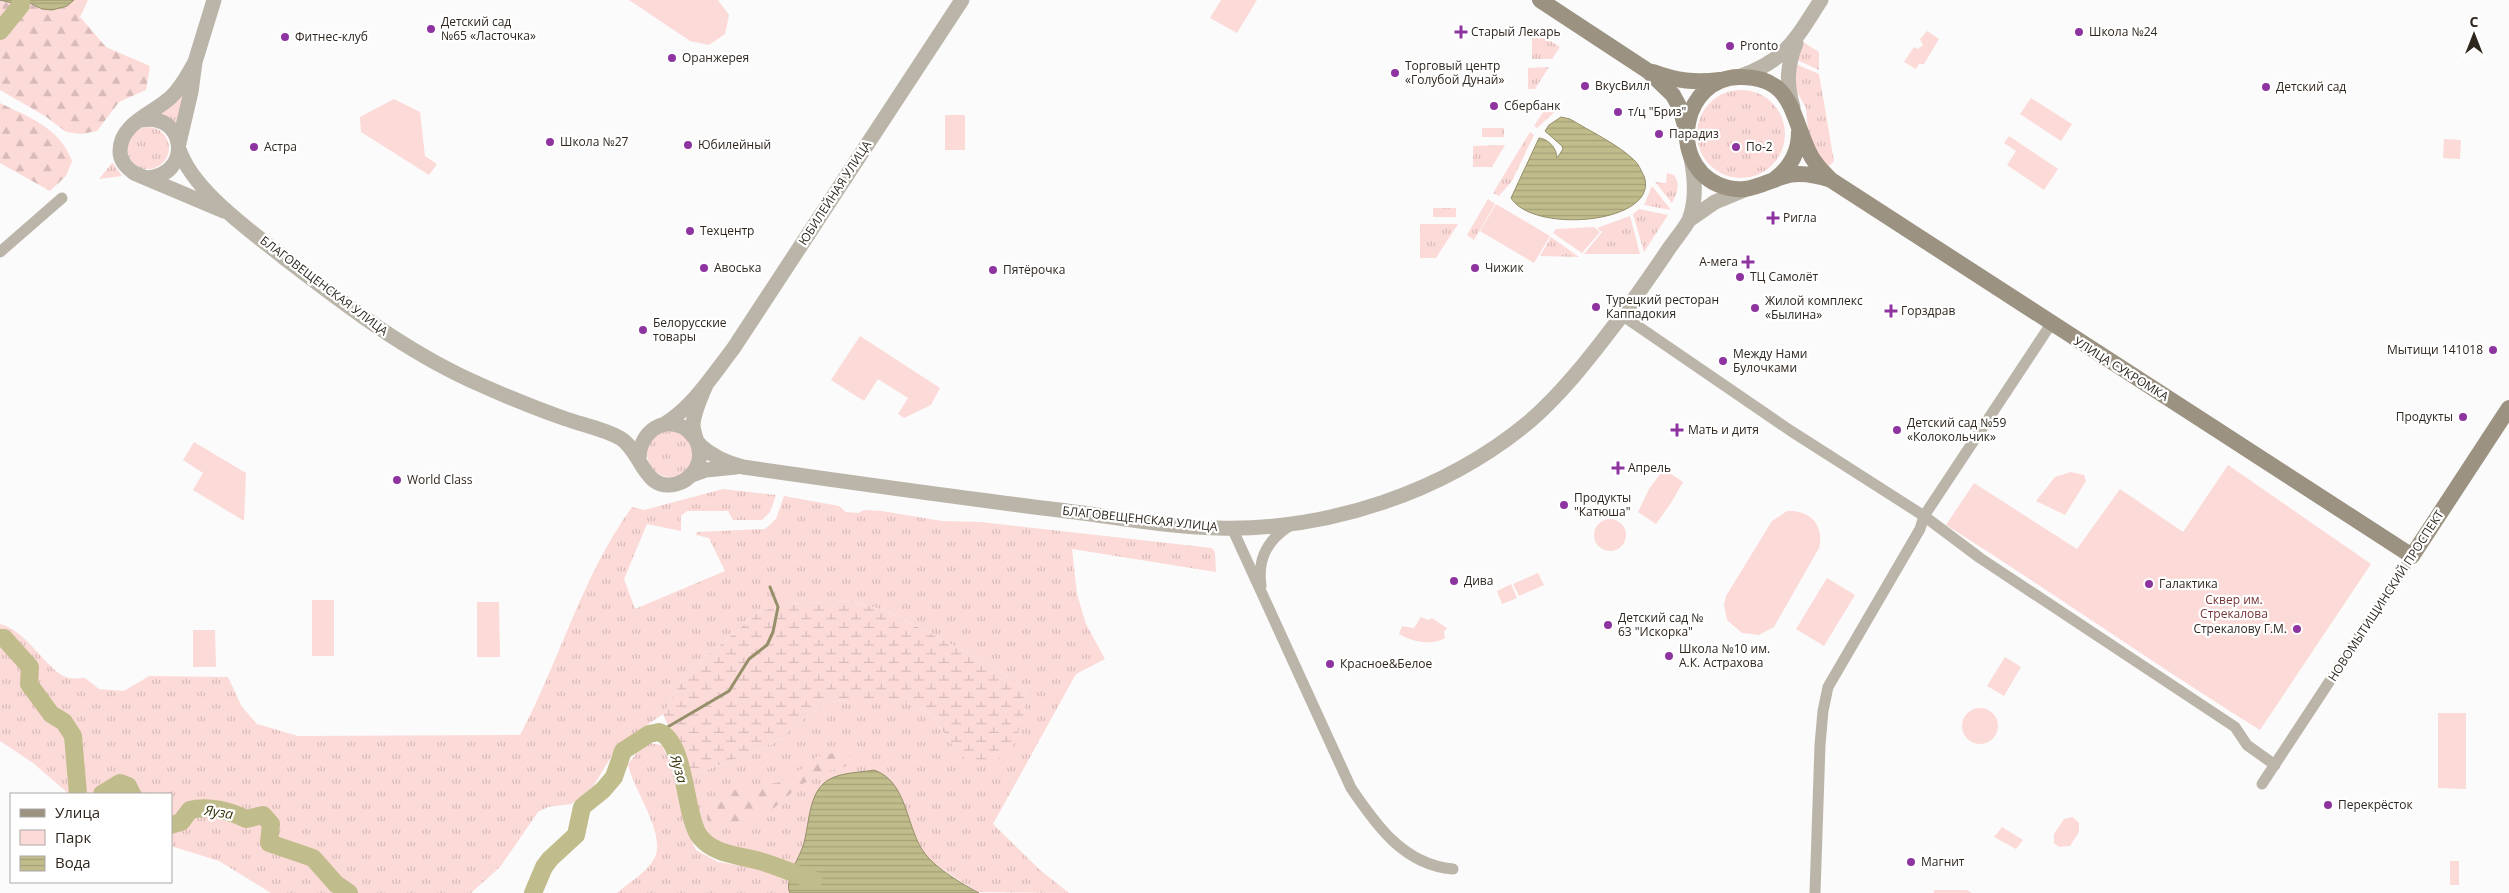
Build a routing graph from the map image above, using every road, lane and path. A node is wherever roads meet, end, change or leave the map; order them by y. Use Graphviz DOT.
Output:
graph roads {
  1 [pos="214,0"];
  2 [pos="962,0"];
  3 [pos="1540,0"];
  4 [pos="1821,0"];
  5 [pos="1799,35"];
  6 [pos="195,62"];
  7 [pos="1648,70"];
  8 [pos="1731,78"];
  9 [pos="1796,113"];
  10 [pos="141,120"];
  11 [pos="1686,129"];
  12 [pos="179,146"];
  13 [pos="1691,156"];
  14 [pos="146,178"];
  15 [pos="1831,180"];
  16 [pos="1772,182"];
  17 [pos="1744,190"];
  18 [pos="62,198"];
  19 [pos="227,213"];
  20 [pos="1688,220"];
  21 [pos="0,252"];
  22 [pos="1623,316"];
  23 [pos="2051,324"];
  24 [pos="706,385"];
  25 [pos="2509,408"];
  26 [pos="658,427"];
  27 [pos="616,436"];
  28 [pos="696,440"];
  29 [pos="639,459"];
  30 [pos="743,467"];
  31 [pos="692,475"];
  32 [pos="1924,516"];
  33 [pos="1294,523"];
  34 [pos="1232,528"];
  35 [pos="2412,556"];
  36 [pos="1263,597"];
  37 [pos="2275,765"];
  38 [pos="2262,784"];
  39 [pos="1453,869"];
  40 [pos="1815,893"];
  1 -- 6 [label="street"];
  2 -- 24 [label="street, ЮБИЛЕЙНАЯ УЛИЦА"];
  3 -- 7 [label="main road"];
  4 -- 5 [label="street"];
  5 -- 8 [label="street"];
  5 -- 9 [label="street"];
  6 -- 10 [label="street"];
  6 -- 12 [label="street"];
  7 -- 8 [label="main road"];
  7 -- 11 [label="main road"];
  8 -- 9 [label="main road"];
  8 -- 11 [label="main road"];
  9 -- 15 [label="main road"];
  9 -- 16 [label="main road"];
  10 -- 12 [label="street"];
  10 -- 14 [label="street"];
  11 -- 13 [label="main road"];
  12 -- 14 [label="street"];
  12 -- 19 [label="street"];
  13 -- 17 [label="main road"];
  13 -- 20 [label="street"];
  14 -- 19 [label="street"];
  15 -- 16 [label="main road"];
  15 -- 23 [label="main road, УЛИЦА СУКРОМКА"];
  16 -- 17 [label="main road"];
  17 -- 20 [label="street"];
  18 -- 21 [label="street"];
  19 -- 27 [label="street, БЛАГОВЕЩЕНСКАЯ УЛИЦА"];
  20 -- 22 [label="street, БЛАГОВЕЩЕНСКАЯ УЛИЦА"];
  22 -- 32 [label="street"];
  22 -- 33 [label="street, БЛАГОВЕЩЕНСКАЯ УЛИЦА"];
  23 -- 32 [label="street"];
  23 -- 35 [label="main road, УЛИЦА СУКРОМКА"];
  24 -- 26 [label="street, ЮБИЛЕЙНАЯ УЛИЦА"];
  24 -- 28 [label="street, ЮБИЛЕЙНАЯ УЛИЦА"];
  25 -- 35 [label="main road, НОВОМЫТИЩИНСКИЙ ПРОСПЕКТ"];
  26 -- 27 [label="street"];
  26 -- 28 [label="street"];
  26 -- 29 [label="street"];
  27 -- 29 [label="street"];
  28 -- 30 [label="street"];
  28 -- 31 [label="street"];
  29 -- 31 [label="street"];
  30 -- 31 [label="street"];
  30 -- 34 [label="street, БЛАГОВЕЩЕНСКАЯ УЛИЦА"];
  32 -- 37 [label="street"];
  32 -- 40 [label="street"];
  33 -- 34 [label="street, БЛАГОВЕЩЕНСКАЯ УЛИЦА"];
  33 -- 36 [label="street"];
  34 -- 36 [label="street"];
  35 -- 37 [label="street, НОВОМЫТИЩИНСКИЙ ПРОСПЕКТ"];
  36 -- 39 [label="street"];
  37 -- 38 [label="street, НОВОМЫТИЩИНСКИЙ ПРОСПЕКТ"];
}
